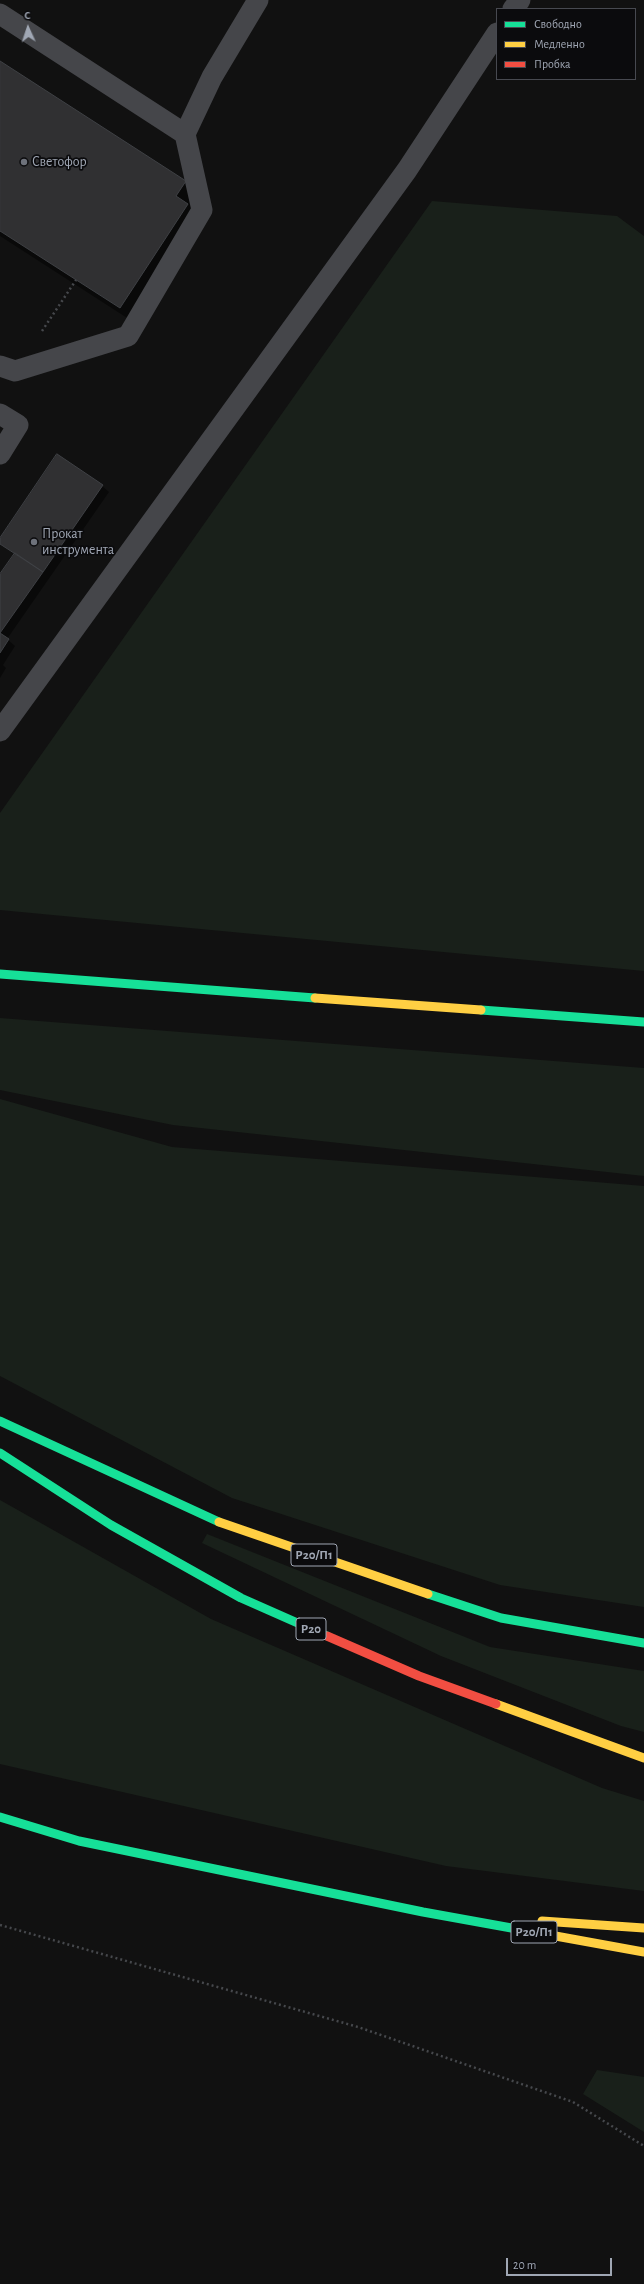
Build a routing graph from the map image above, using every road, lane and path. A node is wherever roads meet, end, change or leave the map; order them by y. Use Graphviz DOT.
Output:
graph roads {
  1 [pos="258,0"];
  2 [pos="520,0"];
  3 [pos="514,8"];
  4 [pos="0,14"];
  5 [pos="496,35"];
  6 [pos="184,134"];
  7 [pos="76,280"];
  8 [pos="62,300"];
  9 [pos="0,366"];
  10 [pos="0,414"];
  11 [pos="0,454"];
  12 [pos="0,731"];
  13 [pos="0,974"];
  14 [pos="644,1022"];
  15 [pos="0,1421"];
  16 [pos="0,1453"];
  17 [pos="644,1643"];
  18 [pos="644,1758"];
  19 [pos="0,1817"];
  20 [pos="423,1912"];
  21 [pos="518,1919"];
  22 [pos="534,1920"];
  23 [pos="0,1925"];
  24 [pos="644,1928"];
  25 [pos="644,1952"];
  26 [pos="644,2146"];
  1 -- 6 [label="lane"];
  2 -- 3 [label="lane"];
  4 -- 6 [label="lane"];
  5 -- 12 [label="lane"];
  6 -- 9 [label="lane"];
  7 -- 8 [label="path"];
  10 -- 11 [label="lane"];
  13 -- 14 [label="main road"];
  15 -- 17 [label="main road, Р20/П1"];
  16 -- 18 [label="main road, Р20"];
  19 -- 20 [label="main road"];
  20 -- 21 [label="main road"];
  20 -- 25 [label="main road, Р20/П1"];
  22 -- 24 [label="main road"];
  23 -- 26 [label="path"];
}
